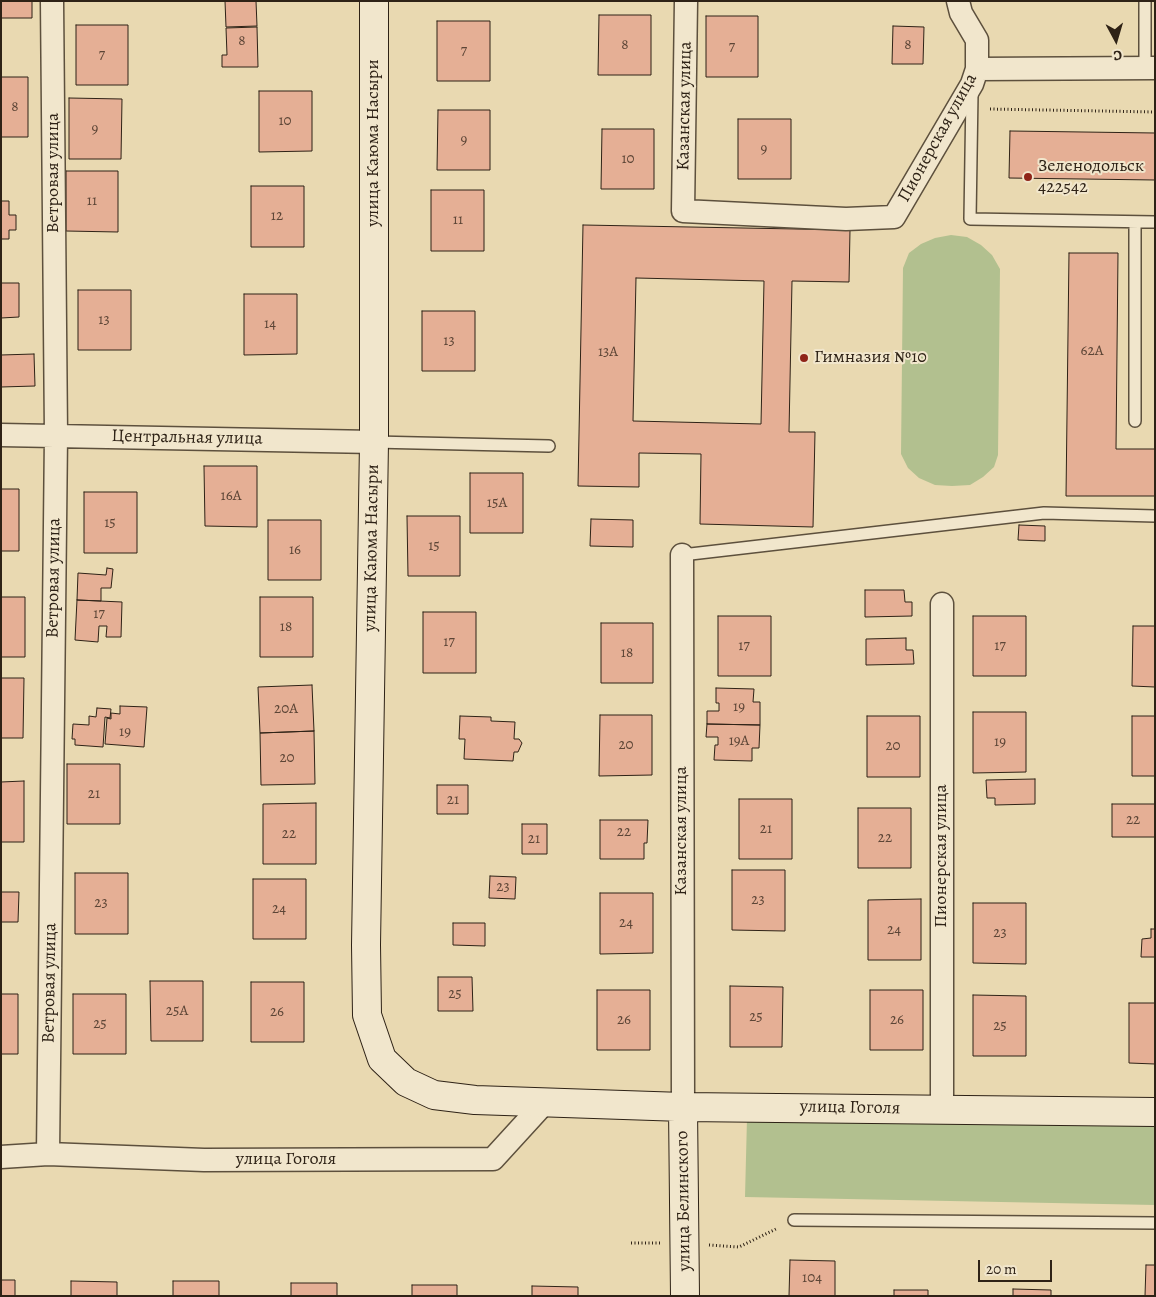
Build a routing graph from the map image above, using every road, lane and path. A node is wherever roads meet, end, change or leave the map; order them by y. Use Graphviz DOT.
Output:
graph roads {
  1 [pos="52,1"];
  2 [pos="374,1"];
  3 [pos="686,1"];
  4 [pos="958,1"];
  5 [pos="1145,1"];
  6 [pos="1150,68"];
  7 [pos="974,77"];
  8 [pos="972,109"];
  9 [pos="1155,112"];
  10 [pos="683,211"];
  11 [pos="1135,222"];
  12 [pos="1155,222"];
  13 [pos="1135,421"];
  14 [pos="1,435"];
  15 [pos="56,435"];
  16 [pos="374,442"];
  17 [pos="548,446"];
  18 [pos="1155,516"];
  19 [pos="682,555"];
  20 [pos="942,604"];
  21 [pos="406,1082"];
  22 [pos="546,1101"];
  23 [pos="683,1106"];
  24 [pos="942,1109"];
  25 [pos="1155,1112"];
  26 [pos="48,1154"];
  27 [pos="1,1157"];
  28 [pos="794,1220"];
  29 [pos="1155,1223"];
  30 [pos="631,1243"];
  31 [pos="684,1244"];
  32 [pos="685,1296"];
  1 -- 15 [label="street, Ветровая улица"];
  2 -- 16 [label="main road, улица Каюма Насыри"];
  3 -- 10 [label="street, Казанская улица"];
  4 -- 7 [label="street, Пионерская улица"];
  5 -- 6 [label="lane"];
  6 -- 7 [label="street"];
  7 -- 8 [label="lane"];
  7 -- 10 [label="street, Пионерская улица"];
  8 -- 9 [label="path"];
  8 -- 11 [label="lane"];
  11 -- 12 [label="lane"];
  11 -- 13 [label="lane"];
  14 -- 15 [label="street, Центральная улица"];
  15 -- 16 [label="street, Центральная улица"];
  15 -- 26 [label="street, Ветровая улица"];
  16 -- 17 [label="lane"];
  16 -- 21 [label="main road, улица Каюма Насыри"];
  18 -- 19 [label="lane"];
  19 -- 23 [label="street, Казанская улица"];
  20 -- 24 [label="street, Пионерская улица"];
  21 -- 22 [label="main road, улица Гоголя"];
  22 -- 23 [label="main road, улица Гоголя"];
  22 -- 26 [label="street, улица Гоголя"];
  23 -- 24 [label="main road, улица Гоголя"];
  23 -- 31 [label="main road, улица Белинского"];
  24 -- 25 [label="main road, улица Гоголя"];
  26 -- 27 [label="street, улица Гоголя"];
  28 -- 29 [label="lane"];
  28 -- 31 [label="path"];
  30 -- 31 [label="path"];
  31 -- 32 [label="main road, улица Белинского"];
}
